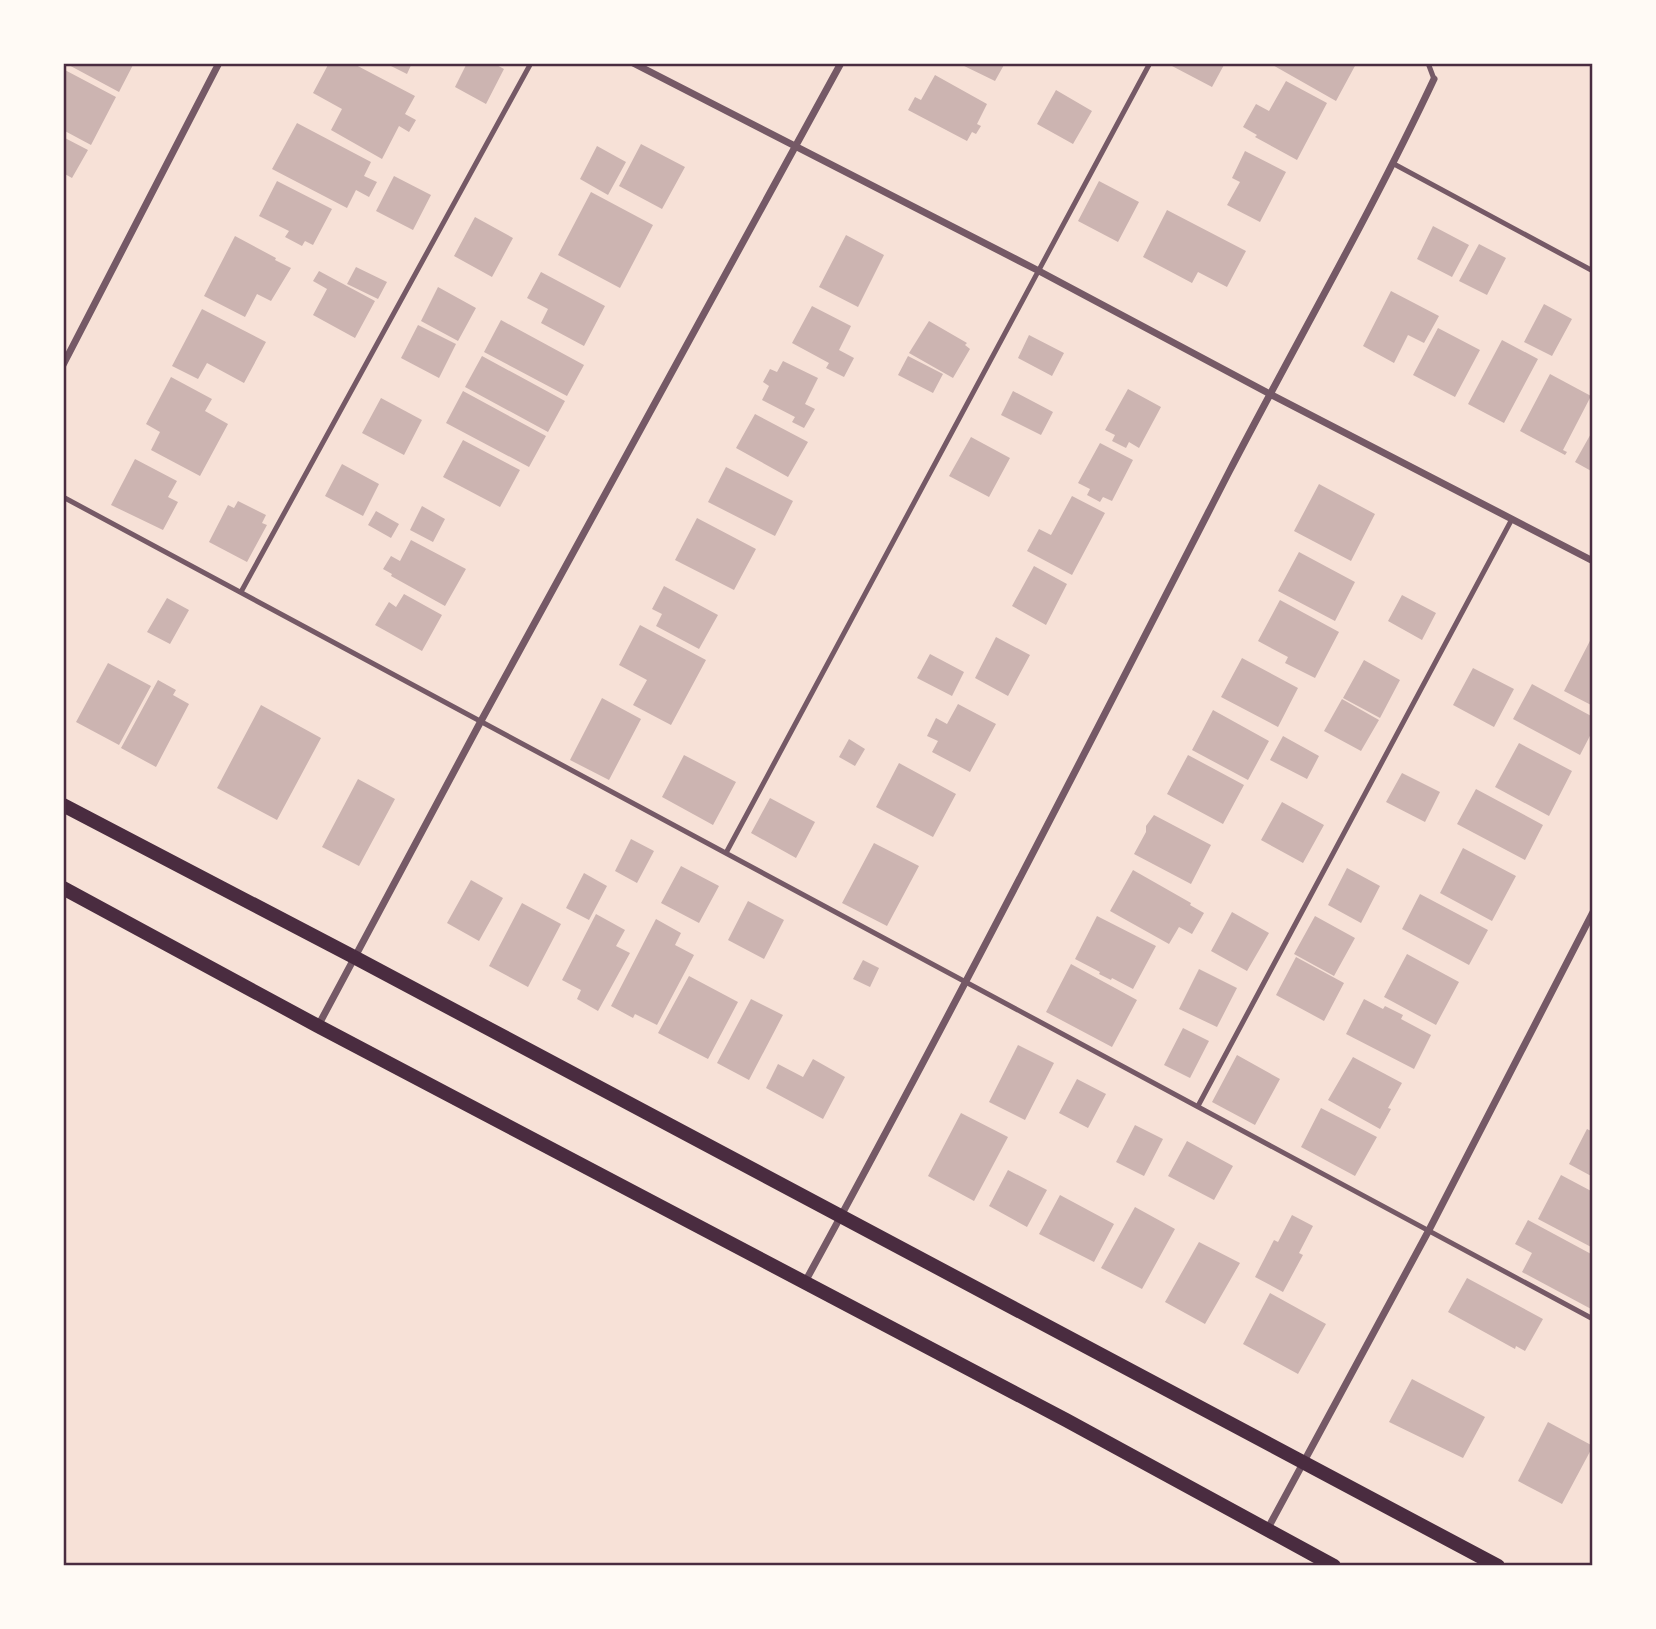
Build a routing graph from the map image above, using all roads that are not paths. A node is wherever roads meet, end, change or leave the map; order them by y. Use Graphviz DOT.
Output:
graph roads {
  1 [pos="219,63"];
  2 [pos="531,63"];
  3 [pos="633,63"];
  4 [pos="841,63"];
  5 [pos="1150,63"];
  6 [pos="1428,63"];
  7 [pos="1434,79"];
  8 [pos="796,146"];
  9 [pos="1394,164"];
  10 [pos="1039,271"];
  11 [pos="1593,271"];
  12 [pos="63,365"];
  13 [pos="1270,394"];
  14 [pos="63,496"];
  15 [pos="1512,519"];
  16 [pos="1593,561"];
  17 [pos="241,592"];
  18 [pos="481,721"];
  19 [pos="63,805"];
  20 [pos="726,853"];
  21 [pos="63,888"];
  22 [pos="1593,912"];
  23 [pos="355,957"];
  24 [pos="967,982"];
  25 [pos="318,1026"];
  26 [pos="1198,1106"];
  27 [pos="840,1217"];
  28 [pos="1429,1230"];
  29 [pos="805,1282"];
  30 [pos="1593,1319"];
  31 [pos="1304,1461"];
  32 [pos="1267,1531"];
  33 [pos="1334,1566"];
  34 [pos="1498,1566"];
  1 -- 12 [label="street"];
  2 -- 17 [label="lane"];
  3 -- 8 [label="street"];
  4 -- 8 [label="street"];
  5 -- 10 [label="lane"];
  6 -- 7 [label="lane"];
  7 -- 9 [label="street"];
  8 -- 10 [label="street"];
  8 -- 18 [label="street"];
  9 -- 11 [label="lane"];
  9 -- 13 [label="street"];
  10 -- 13 [label="street"];
  10 -- 20 [label="lane"];
  13 -- 15 [label="street"];
  13 -- 24 [label="street"];
  14 -- 17 [label="lane"];
  15 -- 16 [label="street"];
  15 -- 26 [label="lane"];
  17 -- 18 [label="lane"];
  18 -- 20 [label="lane"];
  18 -- 23 [label="street"];
  19 -- 23 [label="main road"];
  20 -- 24 [label="lane"];
  21 -- 25 [label="main road"];
  22 -- 28 [label="street"];
  23 -- 25 [label="street"];
  23 -- 27 [label="main road"];
  24 -- 26 [label="lane"];
  24 -- 27 [label="street"];
  25 -- 29 [label="main road"];
  26 -- 28 [label="lane"];
  27 -- 29 [label="street"];
  27 -- 31 [label="main road"];
  28 -- 30 [label="lane"];
  28 -- 31 [label="street"];
  29 -- 32 [label="main road"];
  31 -- 32 [label="street"];
  31 -- 34 [label="main road"];
  32 -- 33 [label="main road"];
}
